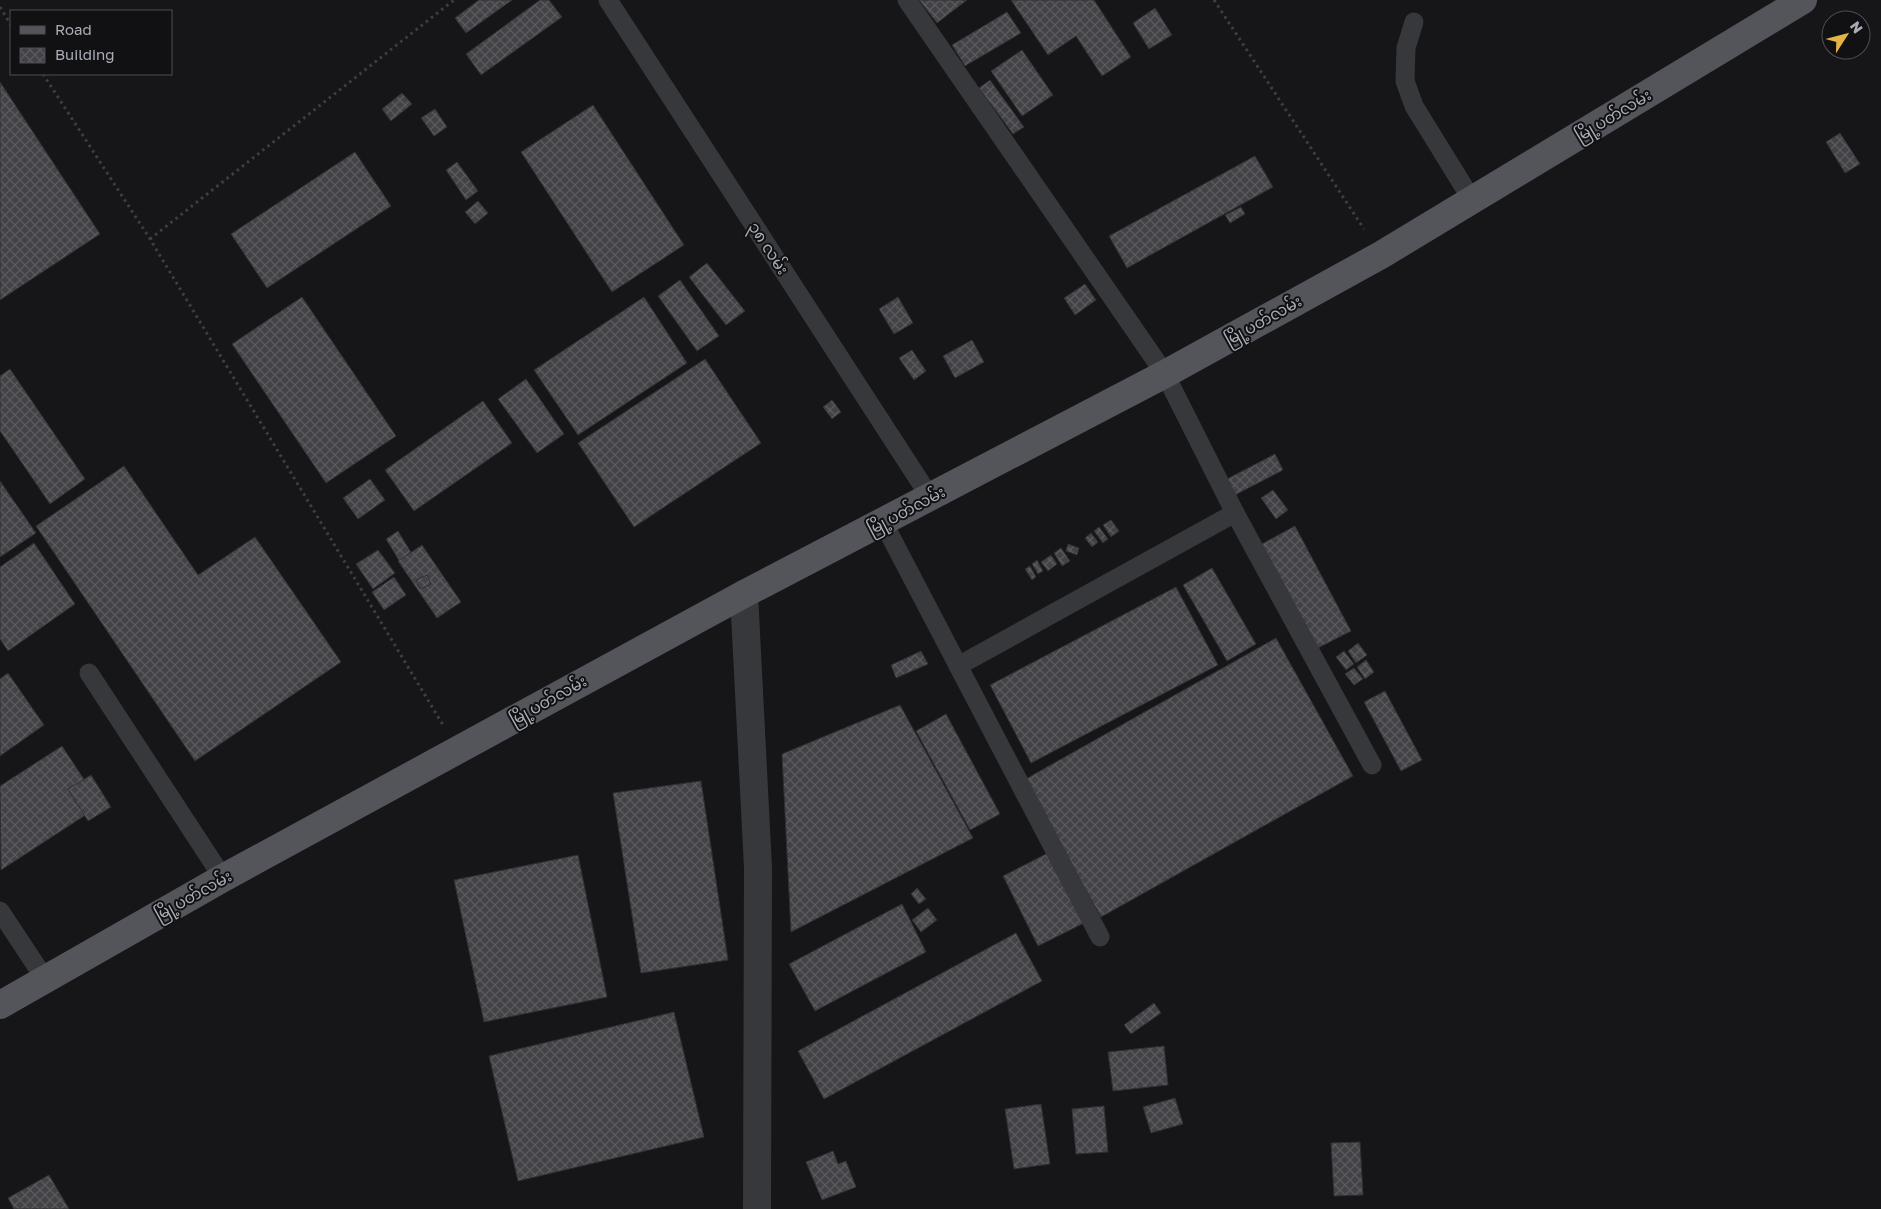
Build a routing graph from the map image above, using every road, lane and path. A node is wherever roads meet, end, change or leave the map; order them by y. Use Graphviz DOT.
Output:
graph roads {
  1 [pos="454,0"];
  2 [pos="608,0"];
  3 [pos="907,0"];
  4 [pos="1214,0"];
  5 [pos="1803,0"];
  6 [pos="0,8"];
  7 [pos="1414,22"];
  8 [pos="10,23"];
  9 [pos="44,75"];
  10 [pos="1472,200"];
  11 [pos="150,239"];
  12 [pos="1381,255"];
  13 [pos="1165,374"];
  14 [pos="930,497"];
  15 [pos="1235,513"];
  16 [pos="882,522"];
  17 [pos="744,594"];
  18 [pos="958,666"];
  19 [pos="89,673"];
  20 [pos="458,749"];
  21 [pos="1372,765"];
  22 [pos="223,878"];
  23 [pos="0,911"];
  24 [pos="1100,938"];
  25 [pos="45,979"];
  26 [pos="0,1005"];
  27 [pos="757,1209"];
  1 -- 11 [label="path"];
  2 -- 14 [label="lane, ၃၈ လမ်း"];
  3 -- 13 [label="lane"];
  4 -- 12 [label="path"];
  5 -- 10 [label="main road, မြို့ပတ်လမ်း"];
  6 -- 8 [label="path"];
  7 -- 10 [label="lane"];
  9 -- 11 [label="path"];
  10 -- 12 [label="main road, မြို့ပတ်လမ်း"];
  11 -- 20 [label="path"];
  12 -- 13 [label="main road, မြို့ပတ်လမ်း"];
  13 -- 14 [label="main road, မြို့ပတ်လမ်း"];
  13 -- 15 [label="lane"];
  14 -- 16 [label="main road, မြို့ပတ်လမ်း"];
  15 -- 18 [label="lane"];
  15 -- 21 [label="lane"];
  16 -- 17 [label="main road, မြို့ပတ်လမ်း"];
  16 -- 18 [label="lane"];
  17 -- 20 [label="main road, မြို့ပတ်လမ်း"];
  17 -- 27 [label="street"];
  18 -- 24 [label="lane"];
  19 -- 22 [label="lane"];
  20 -- 22 [label="main road, မြို့ပတ်လမ်း"];
  22 -- 25 [label="main road, မြို့ပတ်လမ်း"];
  23 -- 25 [label="lane"];
  25 -- 26 [label="main road, မြို့ပတ်လမ်း"];
}
